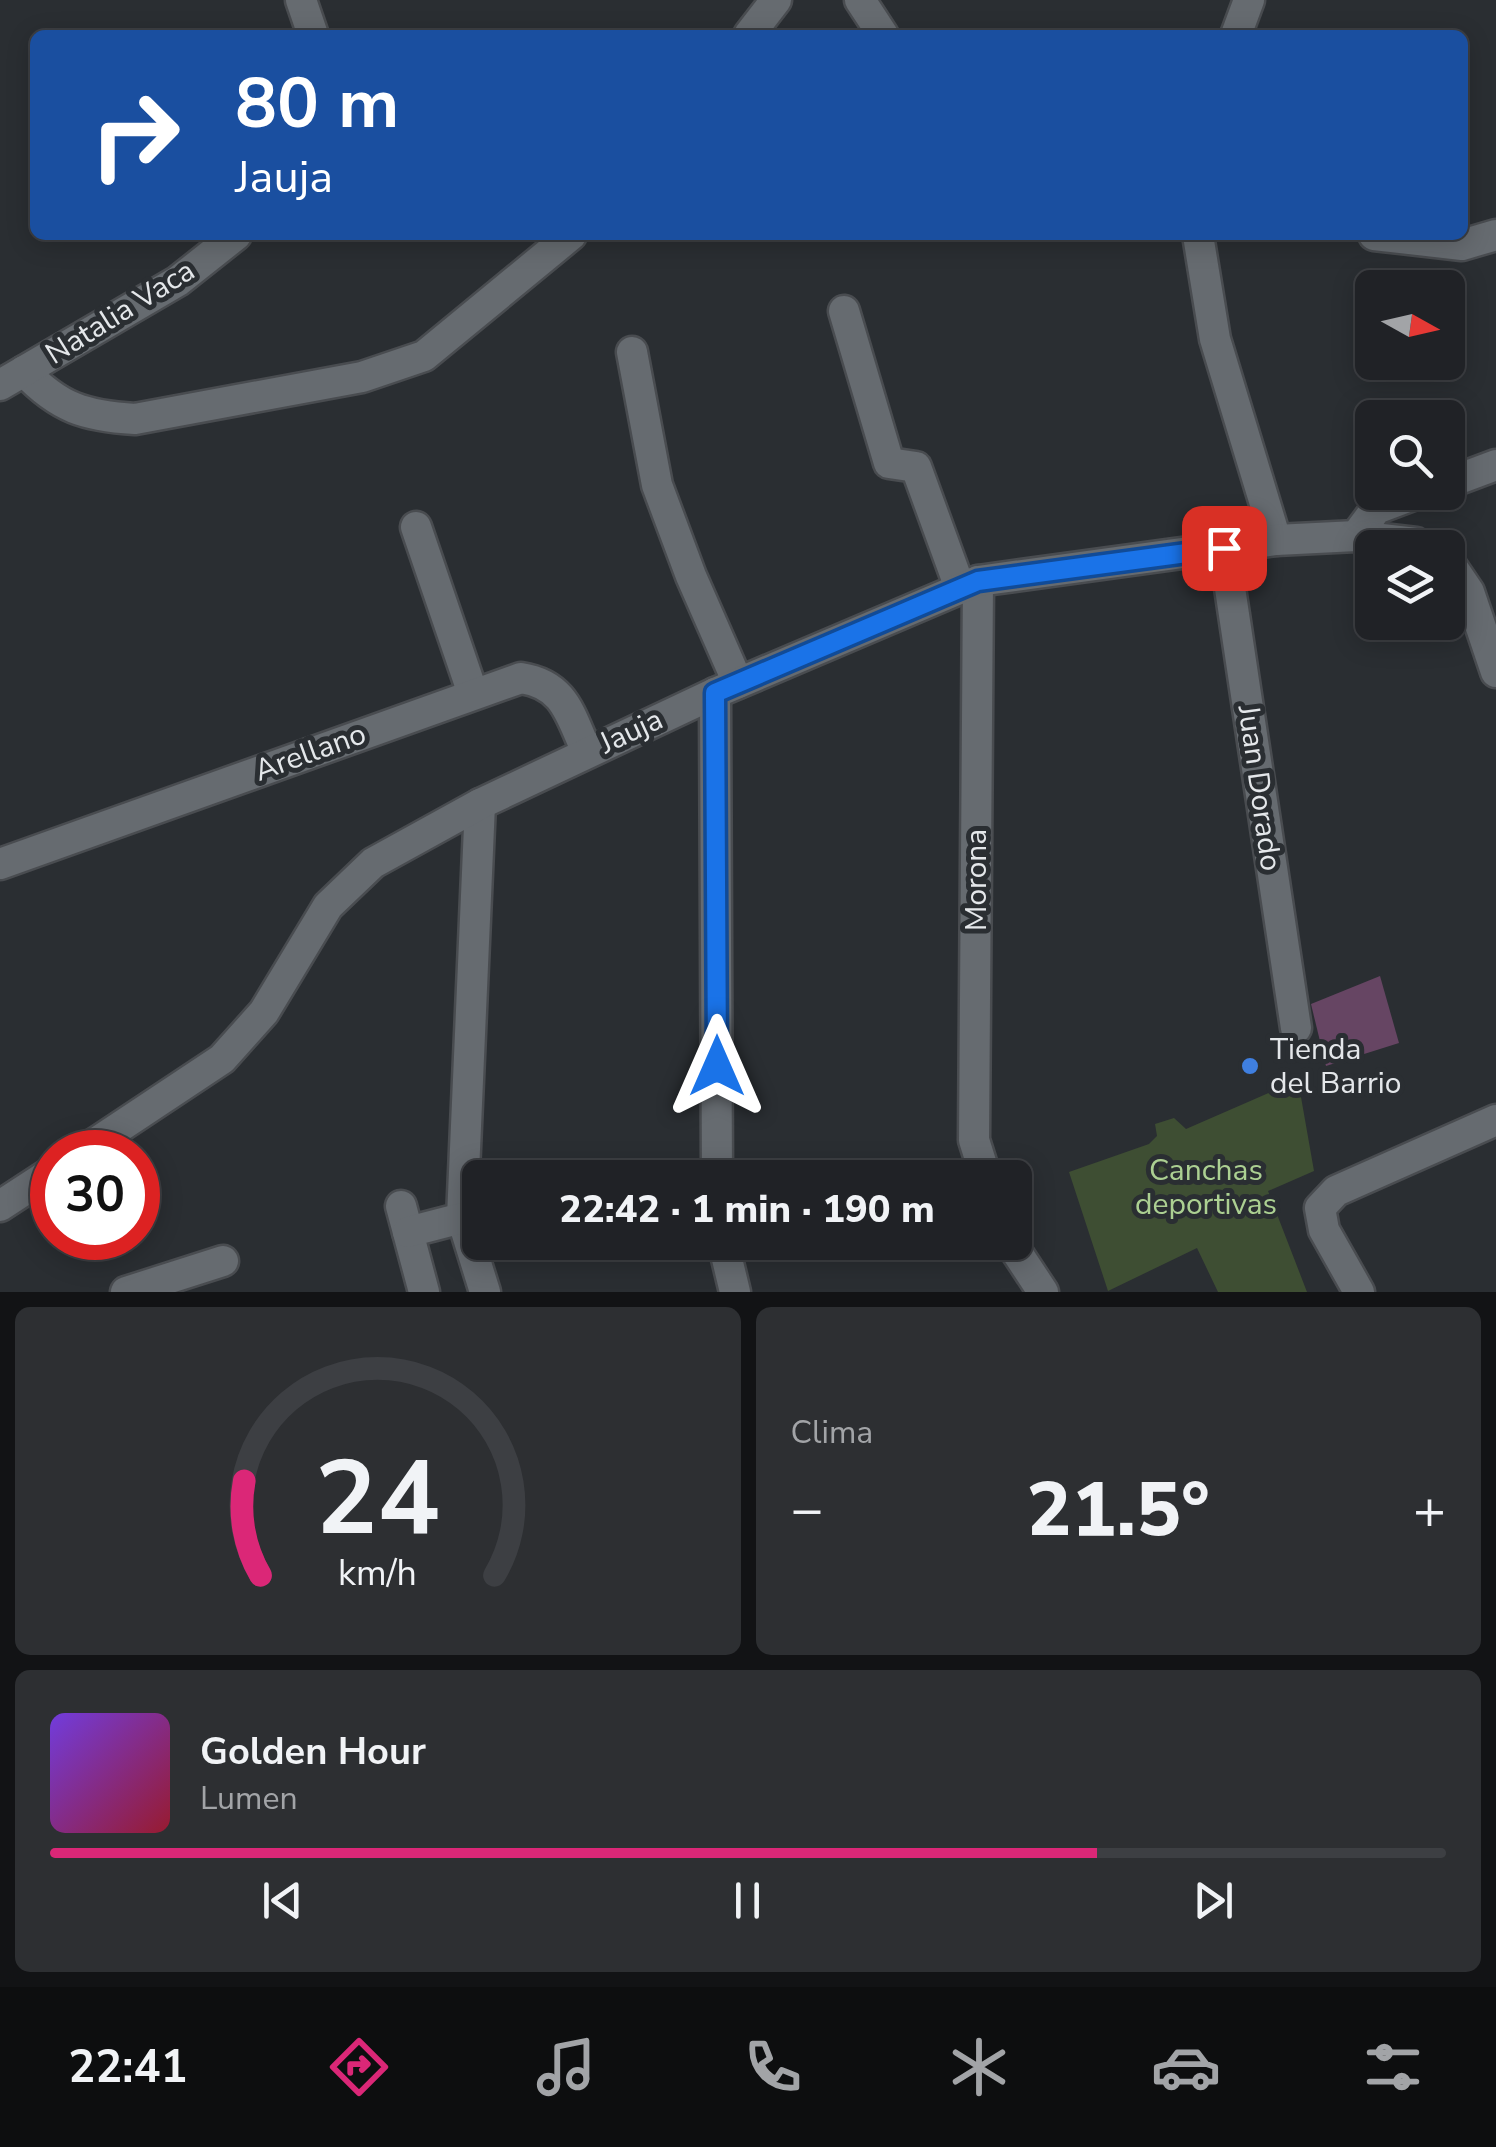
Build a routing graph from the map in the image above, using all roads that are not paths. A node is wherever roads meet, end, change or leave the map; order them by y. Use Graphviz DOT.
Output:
graph roads {
  1 [pos="302,0"];
  2 [pos="776,0"];
  3 [pos="860,0"];
  4 [pos="1249,0"];
  5 [pos="310,30"];
  6 [pos="753,30"];
  7 [pos="880,30"];
  8 [pos="1238,30"];
  9 [pos="1496,235"];
  10 [pos="230,240"];
  11 [pos="564,240"];
  12 [pos="1199,240"];
  13 [pos="1418,240"];
  14 [pos="844,310"];
  15 [pos="632,352"];
  16 [pos="12,378"];
  17 [pos="1496,465"];
  18 [pos="1465,477"];
  19 [pos="416,527"];
  20 [pos="1355,536"];
  21 [pos="1276,540"];
  22 [pos="1224,548"];
  23 [pos="969,585"];
  24 [pos="1465,587"];
  25 [pos="1496,672"];
  26 [pos="727,688"];
  27 [pos="473,694"];
  28 [pos="587,752"];
  29 [pos="480,804"];
  30 [pos="0,864"];
  31 [pos="1296,1028"];
  32 [pos="1496,1120"];
  33 [pos="115,1130"];
  34 [pos="465,1160"];
  35 [pos="717,1160"];
  36 [pos="980,1160"];
  37 [pos="30,1186"];
  38 [pos="0,1206"];
  39 [pos="462,1218"];
  40 [pos="475,1260"];
  41 [pos="727,1260"];
  42 [pos="1022,1260"];
  43 [pos="223,1261"];
  44 [pos="126,1292"];
  45 [pos="424,1292"];
  46 [pos="485,1292"];
  47 [pos="735,1292"];
  48 [pos="1042,1292"];
  49 [pos="1359,1292"];
  1 -- 5 [label="street"];
  2 -- 6 [label="street"];
  3 -- 7 [label="street"];
  4 -- 8 [label="street"];
  9 -- 13 [label="street"];
  10 -- 16 [label="street, Natalia Vaca"];
  11 -- 16 [label="street"];
  12 -- 21 [label="street"];
  14 -- 23 [label="street"];
  15 -- 26 [label="street"];
  17 -- 18 [label="street"];
  19 -- 27 [label="street"];
  20 -- 21 [label="street, Jauja"];
  21 -- 22 [label="street, Jauja"];
  22 -- 23 [label="street, Jauja"];
  22 -- 31 [label="street, Juan Dorado"];
  23 -- 26 [label="street, Jauja"];
  23 -- 36 [label="street, Morona"];
  24 -- 25 [label="street"];
  26 -- 28 [label="street, Jauja"];
  26 -- 35 [label="street"];
  27 -- 28 [label="street, Arellano"];
  27 -- 30 [label="street, Arellano"];
  28 -- 29 [label="street, Jauja"];
  29 -- 33 [label="street, Jauja"];
  29 -- 34 [label="street"];
  32 -- 49 [label="street"];
  37 -- 38 [label="street"];
  39 -- 45 [label="street"];
  40 -- 46 [label="street"];
  41 -- 47 [label="street"];
  42 -- 48 [label="street"];
  43 -- 44 [label="street"];
}
